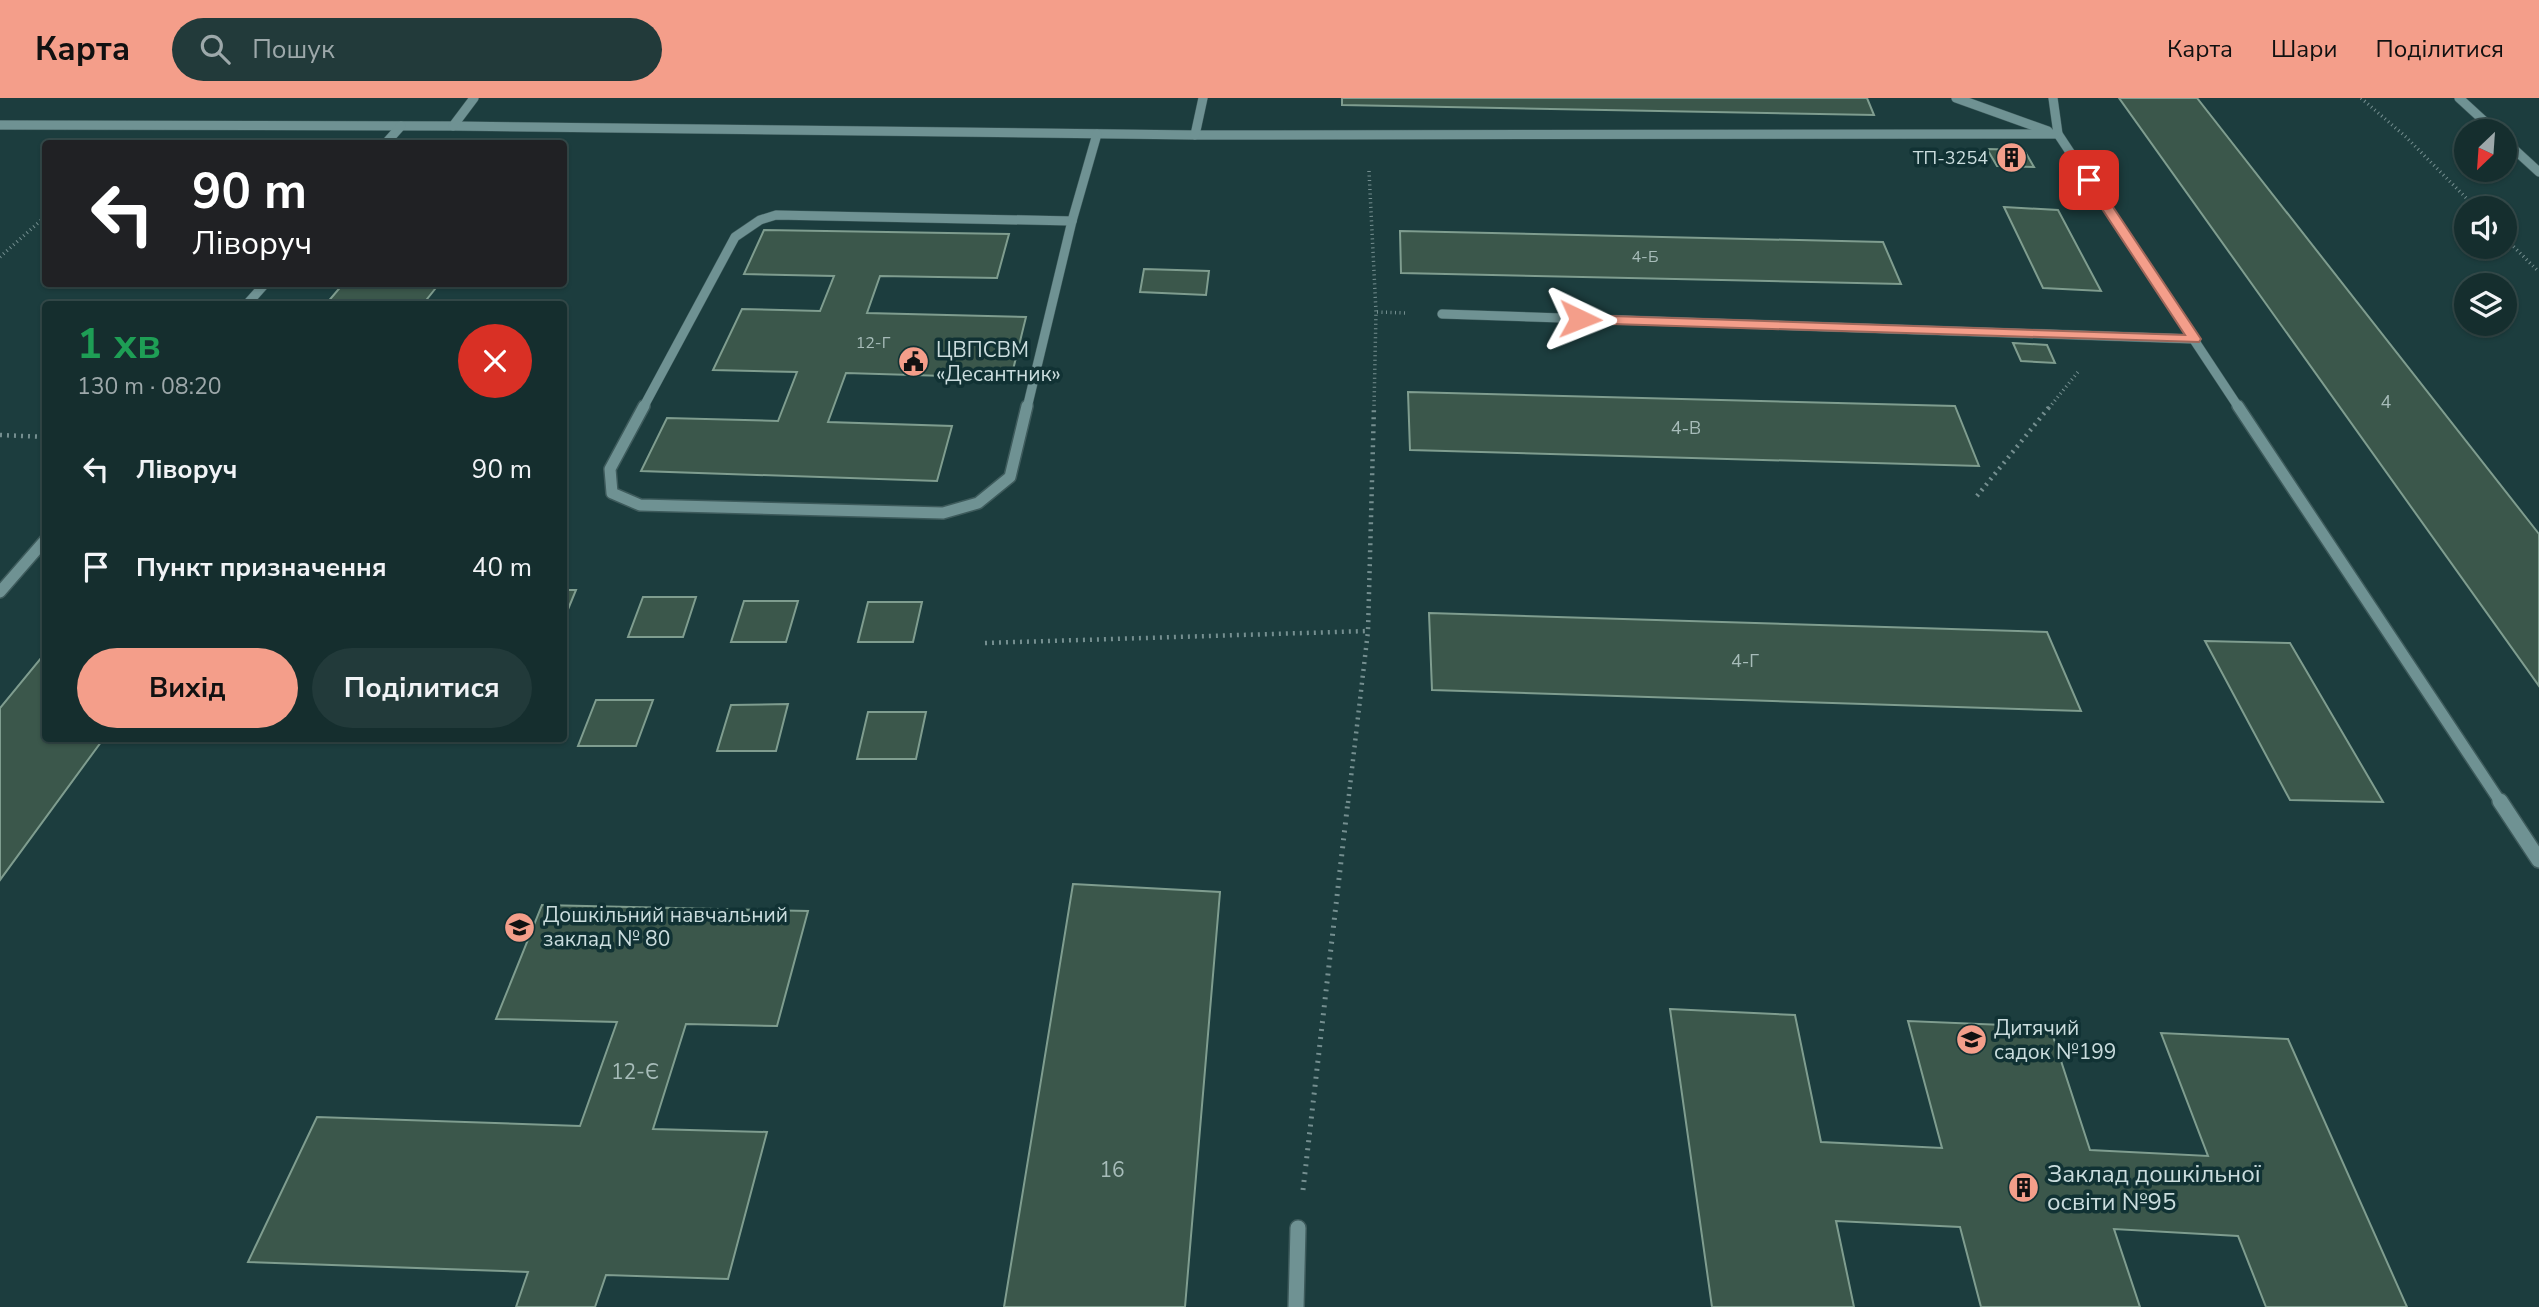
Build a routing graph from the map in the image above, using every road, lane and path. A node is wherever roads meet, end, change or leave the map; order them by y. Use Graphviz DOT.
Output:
graph roads {
  1 [pos="474,98"];
  2 [pos="1203,98"];
  3 [pos="1956,98"];
  4 [pos="2053,98"];
  5 [pos="2361,98"];
  6 [pos="2459,98"];
  7 [pos="2482,119"];
  8 [pos="0,124"];
  9 [pos="401,126"];
  10 [pos="453,126"];
  11 [pos="1097,134"];
  12 [pos="2058,134"];
  13 [pos="1195,135"];
  14 [pos="1368,135"];
  15 [pos="389,140"];
  16 [pos="2517,152"];
  17 [pos="2539,172"];
  18 [pos="2464,196"];
  19 [pos="42,220"];
  20 [pos="1072,221"];
  21 [pos="2517,250"];
  22 [pos="0,257"];
  23 [pos="2539,272"];
  24 [pos="262,287"];
  25 [pos="250,301"];
  26 [pos="1442,314"];
  27 [pos="2106,337"];
  28 [pos="2194,339"];
  29 [pos="0,435"];
  30 [pos="42,437"];
  31 [pos="1977,496"];
  32 [pos="42,544"];
  33 [pos="0,592"];
  34 [pos="1368,631"];
  35 [pos="985,643"];
  36 [pos="2539,860"];
  37 [pos="1298,1228"];
  38 [pos="1296,1307"];
  1 -- 10 [label="street"];
  2 -- 13 [label="street"];
  3 -- 12 [label="street"];
  4 -- 12 [label="street"];
  5 -- 18 [label="path"];
  6 -- 7 [label="street"];
  8 -- 9 [label="street"];
  9 -- 10 [label="street"];
  9 -- 15 [label="street"];
  10 -- 11 [label="street"];
  11 -- 13 [label="street"];
  11 -- 20 [label="street"];
  12 -- 14 [label="street"];
  12 -- 28 [label="street"];
  13 -- 14 [label="street"];
  14 -- 34 [label="path"];
  16 -- 17 [label="street"];
  19 -- 22 [label="path"];
  20 -- 20 [label="street"];
  21 -- 23 [label="path"];
  24 -- 25 [label="street"];
  26 -- 27 [label="street"];
  27 -- 28 [label="street"];
  27 -- 31 [label="path"];
  28 -- 36 [label="street"];
  29 -- 30 [label="path"];
  32 -- 33 [label="street"];
  34 -- 35 [label="path"];
  34 -- 37 [label="path"];
  37 -- 38 [label="street"];
}
